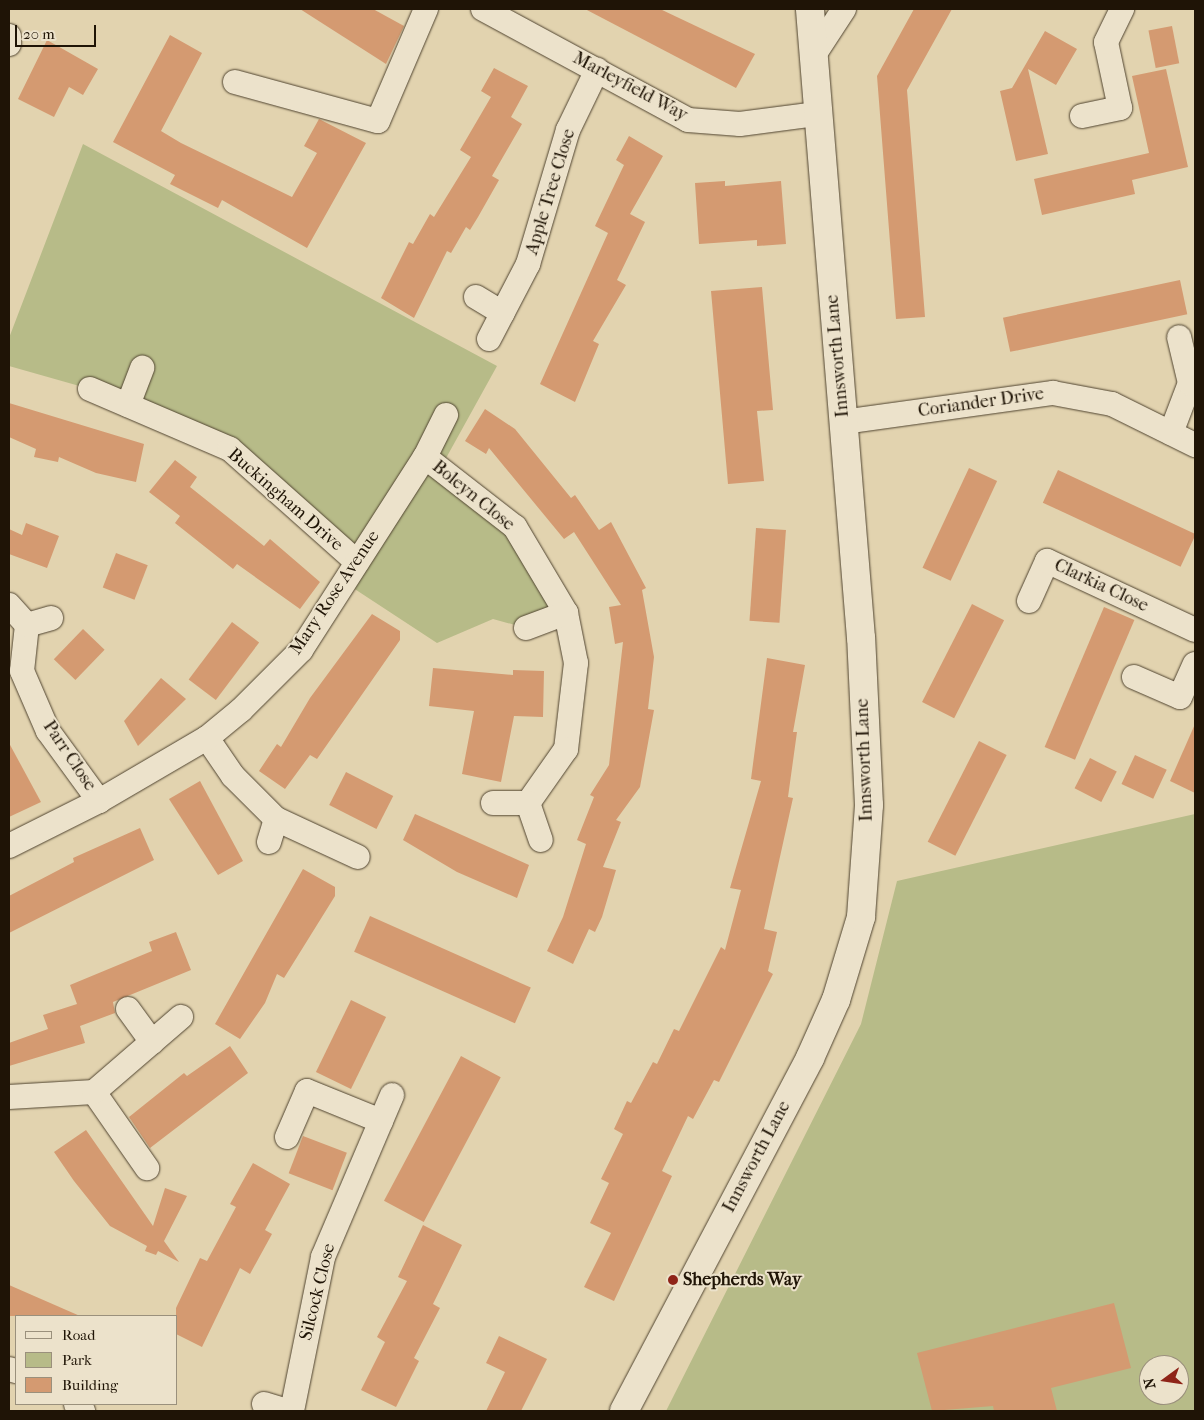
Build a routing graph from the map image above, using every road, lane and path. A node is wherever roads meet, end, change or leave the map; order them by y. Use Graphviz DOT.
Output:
graph roads {
  1 [pos="426,9"];
  2 [pos="483,9"];
  3 [pos="810,9"];
  4 [pos="844,9"];
  5 [pos="1122,9"];
  6 [pos="9,36"];
  7 [pos="9,44"];
  8 [pos="814,55"];
  9 [pos="597,70"];
  10 [pos="235,82"];
  11 [pos="817,114"];
  12 [pos="1082,116"];
  13 [pos="476,297"];
  14 [pos="503,313"];
  15 [pos="1179,337"];
  16 [pos="489,339"];
  17 [pos="142,368"];
  18 [pos="90,389"];
  19 [pos="128,405"];
  20 [pos="446,415"];
  21 [pos="843,422"];
  22 [pos="1171,433"];
  23 [pos="1195,445"];
  24 [pos="425,457"];
  25 [pos="357,562"];
  26 [pos="1029,601"];
  27 [pos="9,605"];
  28 [pos="566,613"];
  29 [pos="51,618"];
  30 [pos="27,625"];
  31 [pos="526,628"];
  32 [pos="1195,630"];
  33 [pos="1195,664"];
  34 [pos="1134,677"];
  35 [pos="1188,700"];
  36 [pos="207,738"];
  37 [pos="99,801"];
  38 [pos="493,803"];
  39 [pos="528,803"];
  40 [pos="276,819"];
  41 [pos="541,840"];
  42 [pos="269,842"];
  43 [pos="9,846"];
  44 [pos="358,857"];
  45 [pos="128,1009"];
  46 [pos="181,1017"];
  47 [pos="152,1042"];
  48 [pos="94,1092"];
  49 [pos="392,1094"];
  50 [pos="9,1097"];
  51 [pos="381,1121"];
  52 [pos="287,1136"];
  53 [pos="147,1168"];
  54 [pos="264,1404"];
  55 [pos="287,1411"];
  56 [pos="292,1411"];
  57 [pos="624,1411"];
  1 -- 10 [label="street"];
  2 -- 9 [label="street, Marleyfield Way"];
  3 -- 8 [label="street, Innsworth Lane"];
  4 -- 8 [label="street"];
  5 -- 12 [label="street"];
  6 -- 7 [label="street"];
  8 -- 11 [label="street, Innsworth Lane"];
  9 -- 11 [label="street, Marleyfield Way"];
  9 -- 14 [label="street, Apple Tree Close"];
  11 -- 21 [label="street, Innsworth Lane"];
  13 -- 14 [label="street"];
  14 -- 16 [label="street, Apple Tree Close"];
  15 -- 22 [label="street"];
  17 -- 19 [label="street"];
  18 -- 19 [label="street, Buckingham Drive"];
  19 -- 25 [label="street, Buckingham Drive"];
  20 -- 24 [label="street, Mary Rose Avenue"];
  21 -- 22 [label="street, Coriander Drive"];
  21 -- 57 [label="street, Innsworth Lane"];
  22 -- 23 [label="street, Coriander Drive"];
  24 -- 25 [label="street, Mary Rose Avenue"];
  24 -- 28 [label="street, Boleyn Close"];
  25 -- 36 [label="street, Mary Rose Avenue"];
  26 -- 32 [label="street, Clarkia Close"];
  27 -- 30 [label="street"];
  28 -- 31 [label="street"];
  28 -- 39 [label="street, Boleyn Close"];
  29 -- 30 [label="street"];
  30 -- 37 [label="street, Parr Close"];
  33 -- 35 [label="street"];
  34 -- 35 [label="street"];
  36 -- 37 [label="street, Mary Rose Avenue"];
  36 -- 40 [label="street"];
  37 -- 43 [label="street, Mary Rose Avenue"];
  38 -- 39 [label="street"];
  39 -- 41 [label="street"];
  40 -- 42 [label="street"];
  40 -- 44 [label="street"];
  45 -- 47 [label="street"];
  46 -- 47 [label="street"];
  47 -- 48 [label="street"];
  48 -- 50 [label="street"];
  48 -- 53 [label="street"];
  49 -- 51 [label="street, Silcock Close"];
  51 -- 52 [label="street"];
  51 -- 56 [label="street, Silcock Close"];
  54 -- 55 [label="street"];
}
